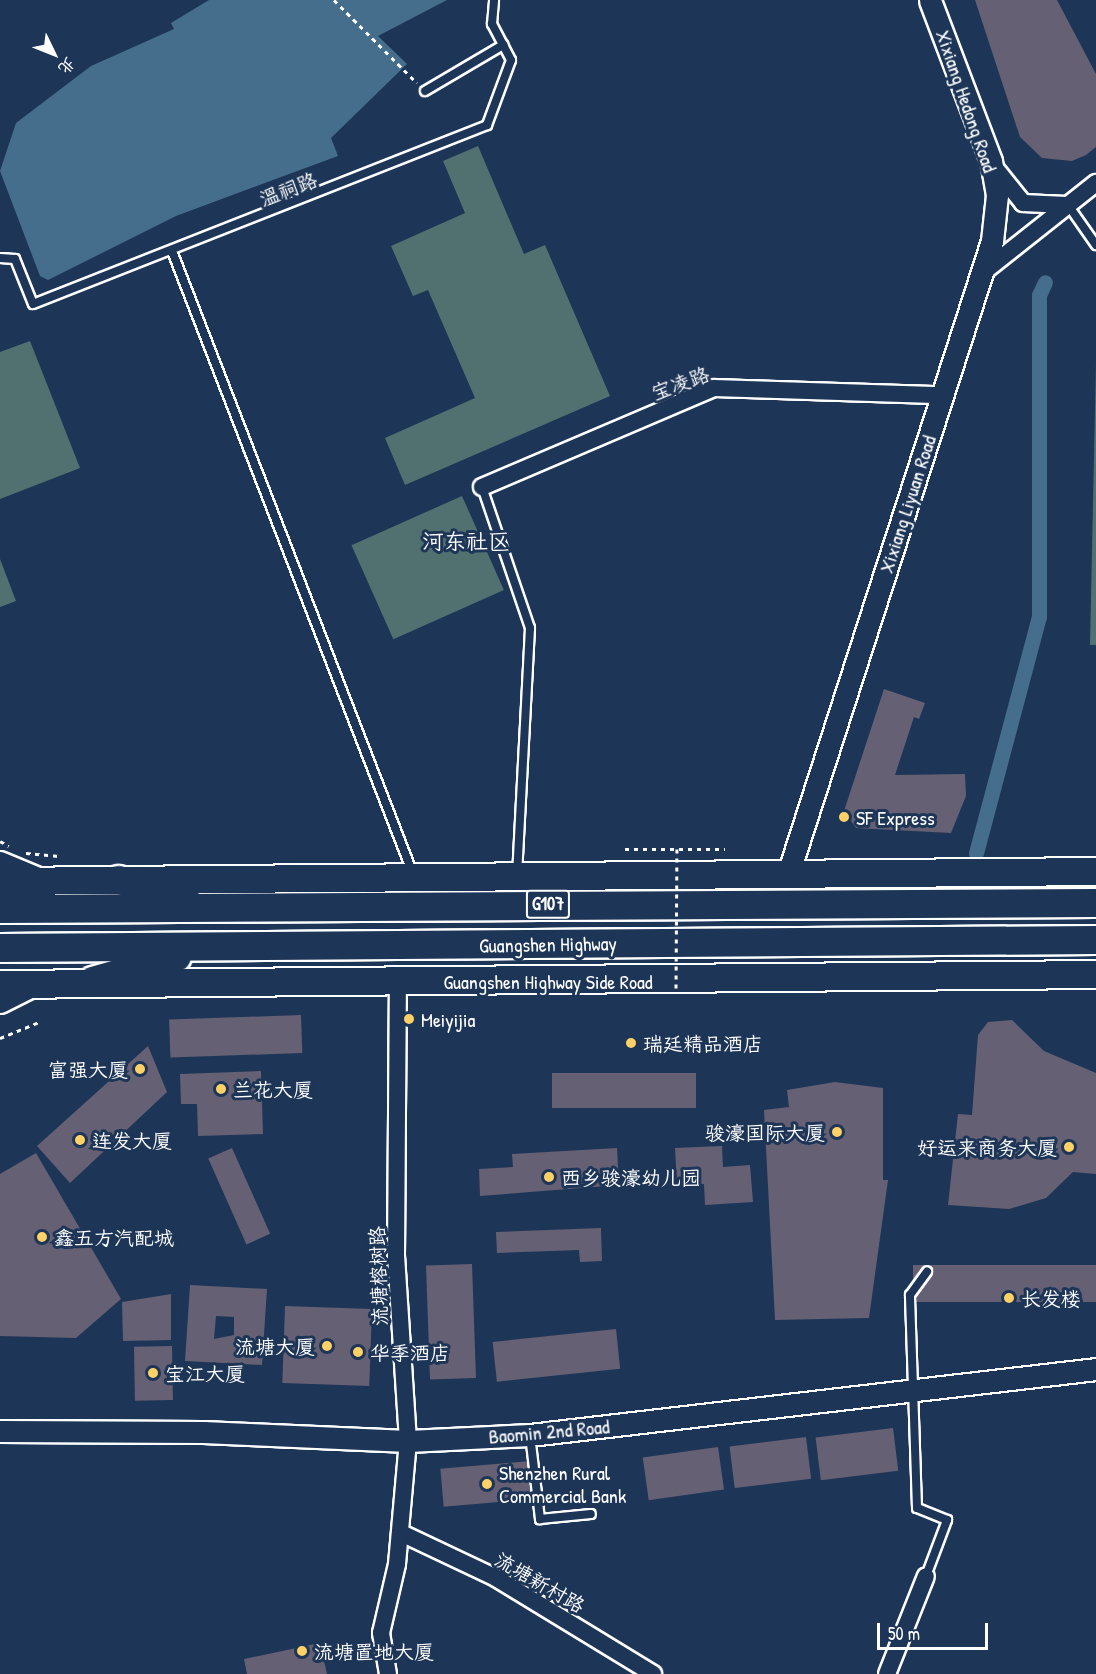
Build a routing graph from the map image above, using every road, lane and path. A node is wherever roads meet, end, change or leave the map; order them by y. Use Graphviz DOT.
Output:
graph roads {
  1 [pos="334,0"];
  2 [pos="494,0"];
  3 [pos="930,0"];
  4 [pos="503,45"];
  5 [pos="425,91"];
  6 [pos="992,161"];
  7 [pos="1096,183"];
  8 [pos="1068,205"];
  9 [pos="1096,245"];
  10 [pos="172,251"];
  11 [pos="0,258"];
  12 [pos="981,274"];
  13 [pos="942,395"];
  14 [pos="482,488"];
  15 [pos="0,841"];
  16 [pos="625,849"];
  17 [pos="677,849"];
  18 [pos="725,849"];
  19 [pos="62,856"];
  20 [pos="0,864"];
  21 [pos="1096,871"];
  22 [pos="788,874"];
  23 [pos="517,876"];
  24 [pos="414,878"];
  25 [pos="38,879"];
  26 [pos="119,880"];
  27 [pos="0,881"];
  28 [pos="1096,903"];
  29 [pos="225,907"];
  30 [pos="0,909"];
  31 [pos="1089,943"];
  32 [pos="210,947"];
  33 [pos="0,948"];
  34 [pos="1096,974"];
  35 [pos="93,981"];
  36 [pos="398,981"];
  37 [pos="38,983"];
  38 [pos="0,984"];
  39 [pos="676,988"];
  40 [pos="0,1000"];
  41 [pos="39,1023"];
  42 [pos="1,1041"];
  43 [pos="927,1272"];
  44 [pos="1096,1369"];
  45 [pos="913,1391"];
  46 [pos="0,1431"];
  47 [pos="530,1435"];
  48 [pos="408,1441"];
  49 [pos="591,1514"];
  50 [pos="401,1533"];
  51 [pos="926,1576"];
  52 [pos="388,1674"];
  53 [pos="653,1674"];
  54 [pos="887,1674"];
  1 -- 5 [label="path"];
  2 -- 4 [label="lane, 温祠路"];
  3 -- 6 [label="street, Xixiang Hedong Road"];
  4 -- 5 [label="lane"];
  4 -- 10 [label="lane, 温祠路"];
  6 -- 8 [label="street"];
  6 -- 12 [label="street, Xixiang Hedong Road"];
  7 -- 8 [label="street"];
  8 -- 9 [label="lane"];
  8 -- 12 [label="street"];
  10 -- 11 [label="lane, 温祠路"];
  10 -- 24 [label="lane"];
  12 -- 13 [label="street, Xixiang Liyuan Road"];
  13 -- 14 [label="street, 宝凌路"];
  13 -- 22 [label="street, Xixiang Liyuan Road"];
  14 -- 23 [label="lane"];
  15 -- 19 [label="path"];
  16 -- 17 [label="path"];
  17 -- 18 [label="path"];
  17 -- 39 [label="path, bridge"];
  20 -- 25 [label="main road"];
  21 -- 22 [label="main road"];
  22 -- 23 [label="main road"];
  23 -- 24 [label="main road"];
  24 -- 26 [label="main road"];
  25 -- 26 [label="main road"];
  25 -- 27 [label="main road"];
  26 -- 29 [label="highway"];
  28 -- 29 [label="highway, Guangshen Highway / G107"];
  29 -- 30 [label="highway, Guangshen Highway / G107"];
  31 -- 32 [label="highway, Guangshen Highway / G107"];
  32 -- 33 [label="highway, Guangshen Highway / G107"];
  32 -- 35 [label="highway"];
  34 -- 36 [label="main road, Guangshen Highway Side Road"];
  35 -- 36 [label="main road, Guangshen Highway Side Road"];
  35 -- 37 [label="main road, Guangshen Highway Side Road"];
  36 -- 48 [label="street, 流塘榕树路"];
  37 -- 38 [label="main road, Guangshen Highway Side Road"];
  37 -- 40 [label="main road"];
  41 -- 42 [label="path"];
  43 -- 45 [label="lane"];
  44 -- 45 [label="street, Baomin 2nd Road"];
  45 -- 47 [label="street, Baomin 2nd Road"];
  45 -- 51 [label="lane"];
  46 -- 48 [label="street, Baomin 2nd Road"];
  47 -- 48 [label="street, Baomin 2nd Road"];
  47 -- 49 [label="lane"];
  48 -- 50 [label="street, 流塘榕树路"];
  50 -- 52 [label="street, 流塘榕树路"];
  50 -- 53 [label="street, 流塘新村路"];
  51 -- 54 [label="street"];
}
